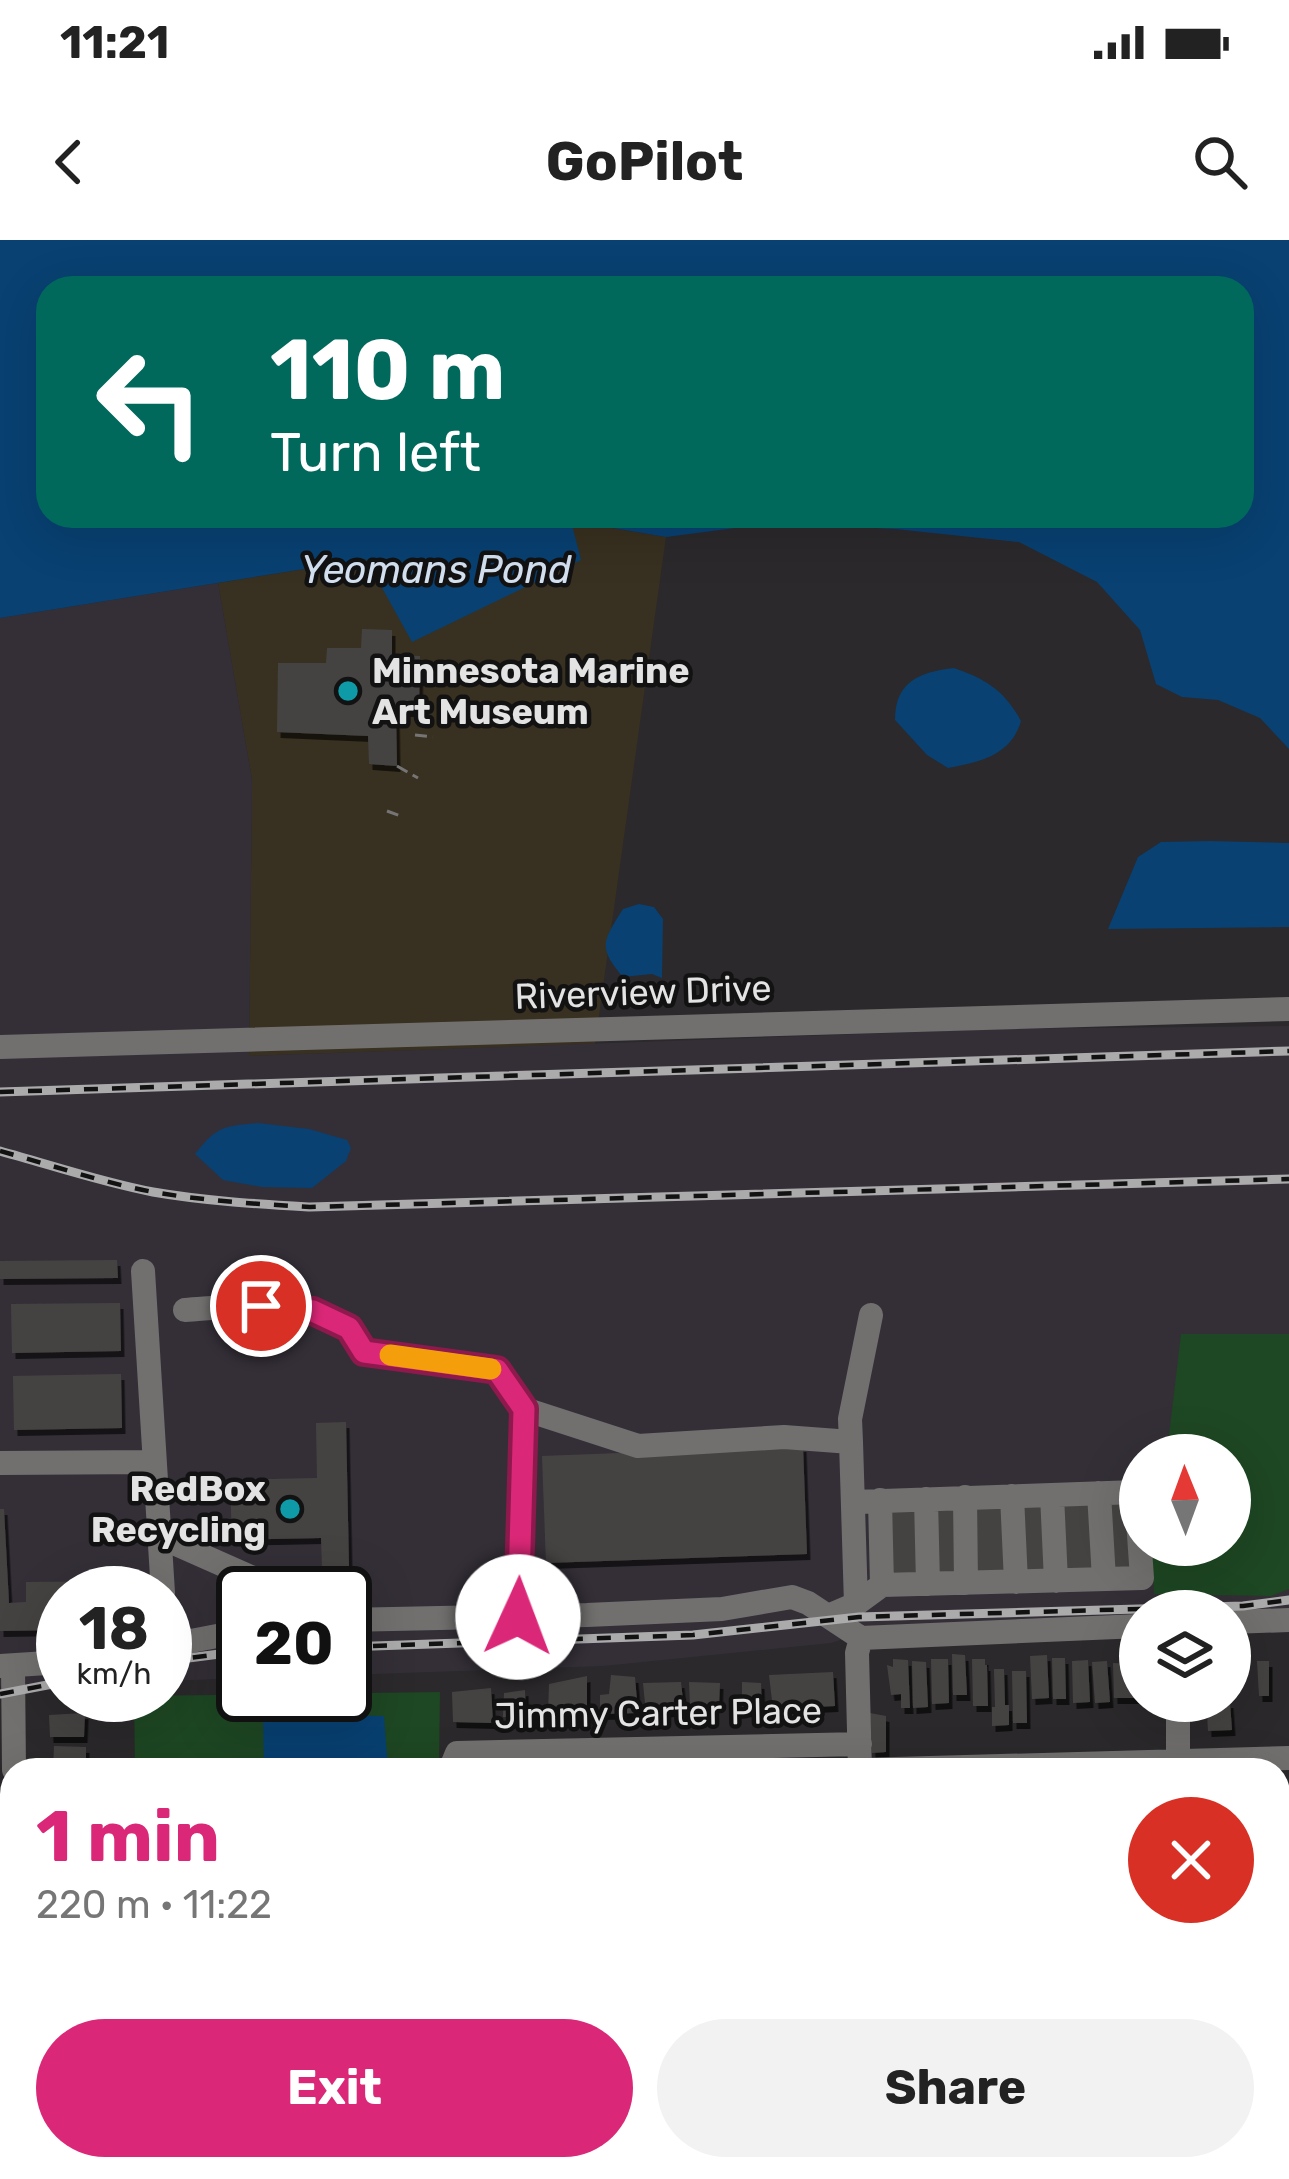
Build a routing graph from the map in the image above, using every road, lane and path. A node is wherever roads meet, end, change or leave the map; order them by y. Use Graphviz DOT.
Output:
graph roads {
  1 [pos="437,672"];
  2 [pos="453,682"];
  3 [pos="415,735"];
  4 [pos="433,737"];
  5 [pos="398,766"];
  6 [pos="418,778"];
  7 [pos="387,811"];
  8 [pos="403,817"];
  9 [pos="1289,1010"];
  10 [pos="0,1047"];
  11 [pos="143,1271"];
  12 [pos="185,1310"];
  13 [pos="871,1315"];
  14 [pos="524,1409"];
  15 [pos="851,1442"];
  16 [pos="153,1462"];
  17 [pos="0,1463"];
  18 [pos="1099,1493"];
  19 [pos="1052,1495"];
  20 [pos="1012,1496"];
  21 [pos="965,1497"];
  22 [pos="926,1498"];
  23 [pos="880,1500"];
  24 [pos="854,1502"];
  25 [pos="158,1535"];
  26 [pos="161,1566"];
  27 [pos="227,1566"];
  28 [pos="1104,1580"];
  29 [pos="1056,1581"];
  30 [pos="1016,1582"];
  31 [pos="966,1583"];
  32 [pos="928,1584"];
  33 [pos="882,1585"];
  34 [pos="856,1604"];
  35 [pos="828,1616"];
  36 [pos="518,1617"];
  37 [pos="372,1620"];
  38 [pos="1289,1621"];
  39 [pos="1251,1622"];
  40 [pos="1119,1626"];
  41 [pos="861,1638"];
  42 [pos="36,1664"];
  43 [pos="6,1666"];
  44 [pos="1178,1722"];
  45 [pos="860,1757"];
  46 [pos="13,1758"];
  47 [pos="779,1758"];
  48 [pos="895,1758"];
  49 [pos="1178,1758"];
  1 -- 2 [label="path"];
  3 -- 4 [label="path"];
  5 -- 6 [label="path"];
  7 -- 8 [label="path"];
  9 -- 10 [label="street, Riverview Drive"];
  11 -- 16 [label="street"];
  12 -- 14 [label="street"];
  13 -- 15 [label="street"];
  14 -- 15 [label="street"];
  14 -- 36 [label="street"];
  15 -- 24 [label="street"];
  16 -- 17 [label="street"];
  16 -- 25 [label="street"];
  18 -- 19 [label="street"];
  18 -- 28 [label="street"];
  18 -- 28 [label="street"];
  19 -- 20 [label="street"];
  19 -- 29 [label="street"];
  20 -- 21 [label="street"];
  20 -- 30 [label="street"];
  21 -- 22 [label="street"];
  21 -- 31 [label="street"];
  22 -- 23 [label="street"];
  22 -- 32 [label="street"];
  23 -- 24 [label="street"];
  23 -- 33 [label="street"];
  24 -- 34 [label="street"];
  25 -- 26 [label="street"];
  25 -- 27 [label="street"];
  28 -- 29 [label="street"];
  29 -- 30 [label="street"];
  30 -- 31 [label="street"];
  31 -- 32 [label="street"];
  32 -- 33 [label="street"];
  33 -- 34 [label="street"];
  34 -- 35 [label="street"];
  35 -- 36 [label="street"];
  35 -- 41 [label="street"];
  36 -- 37 [label="street"];
  38 -- 39 [label="street"];
  40 -- 41 [label="street"];
  41 -- 45 [label="street"];
  42 -- 43 [label="street"];
  43 -- 46 [label="street"];
  44 -- 49 [label="street"];
  45 -- 47 [label="street, Jimmy Carter Place"];
  45 -- 48 [label="street, Jimmy Carter Place"];
}
